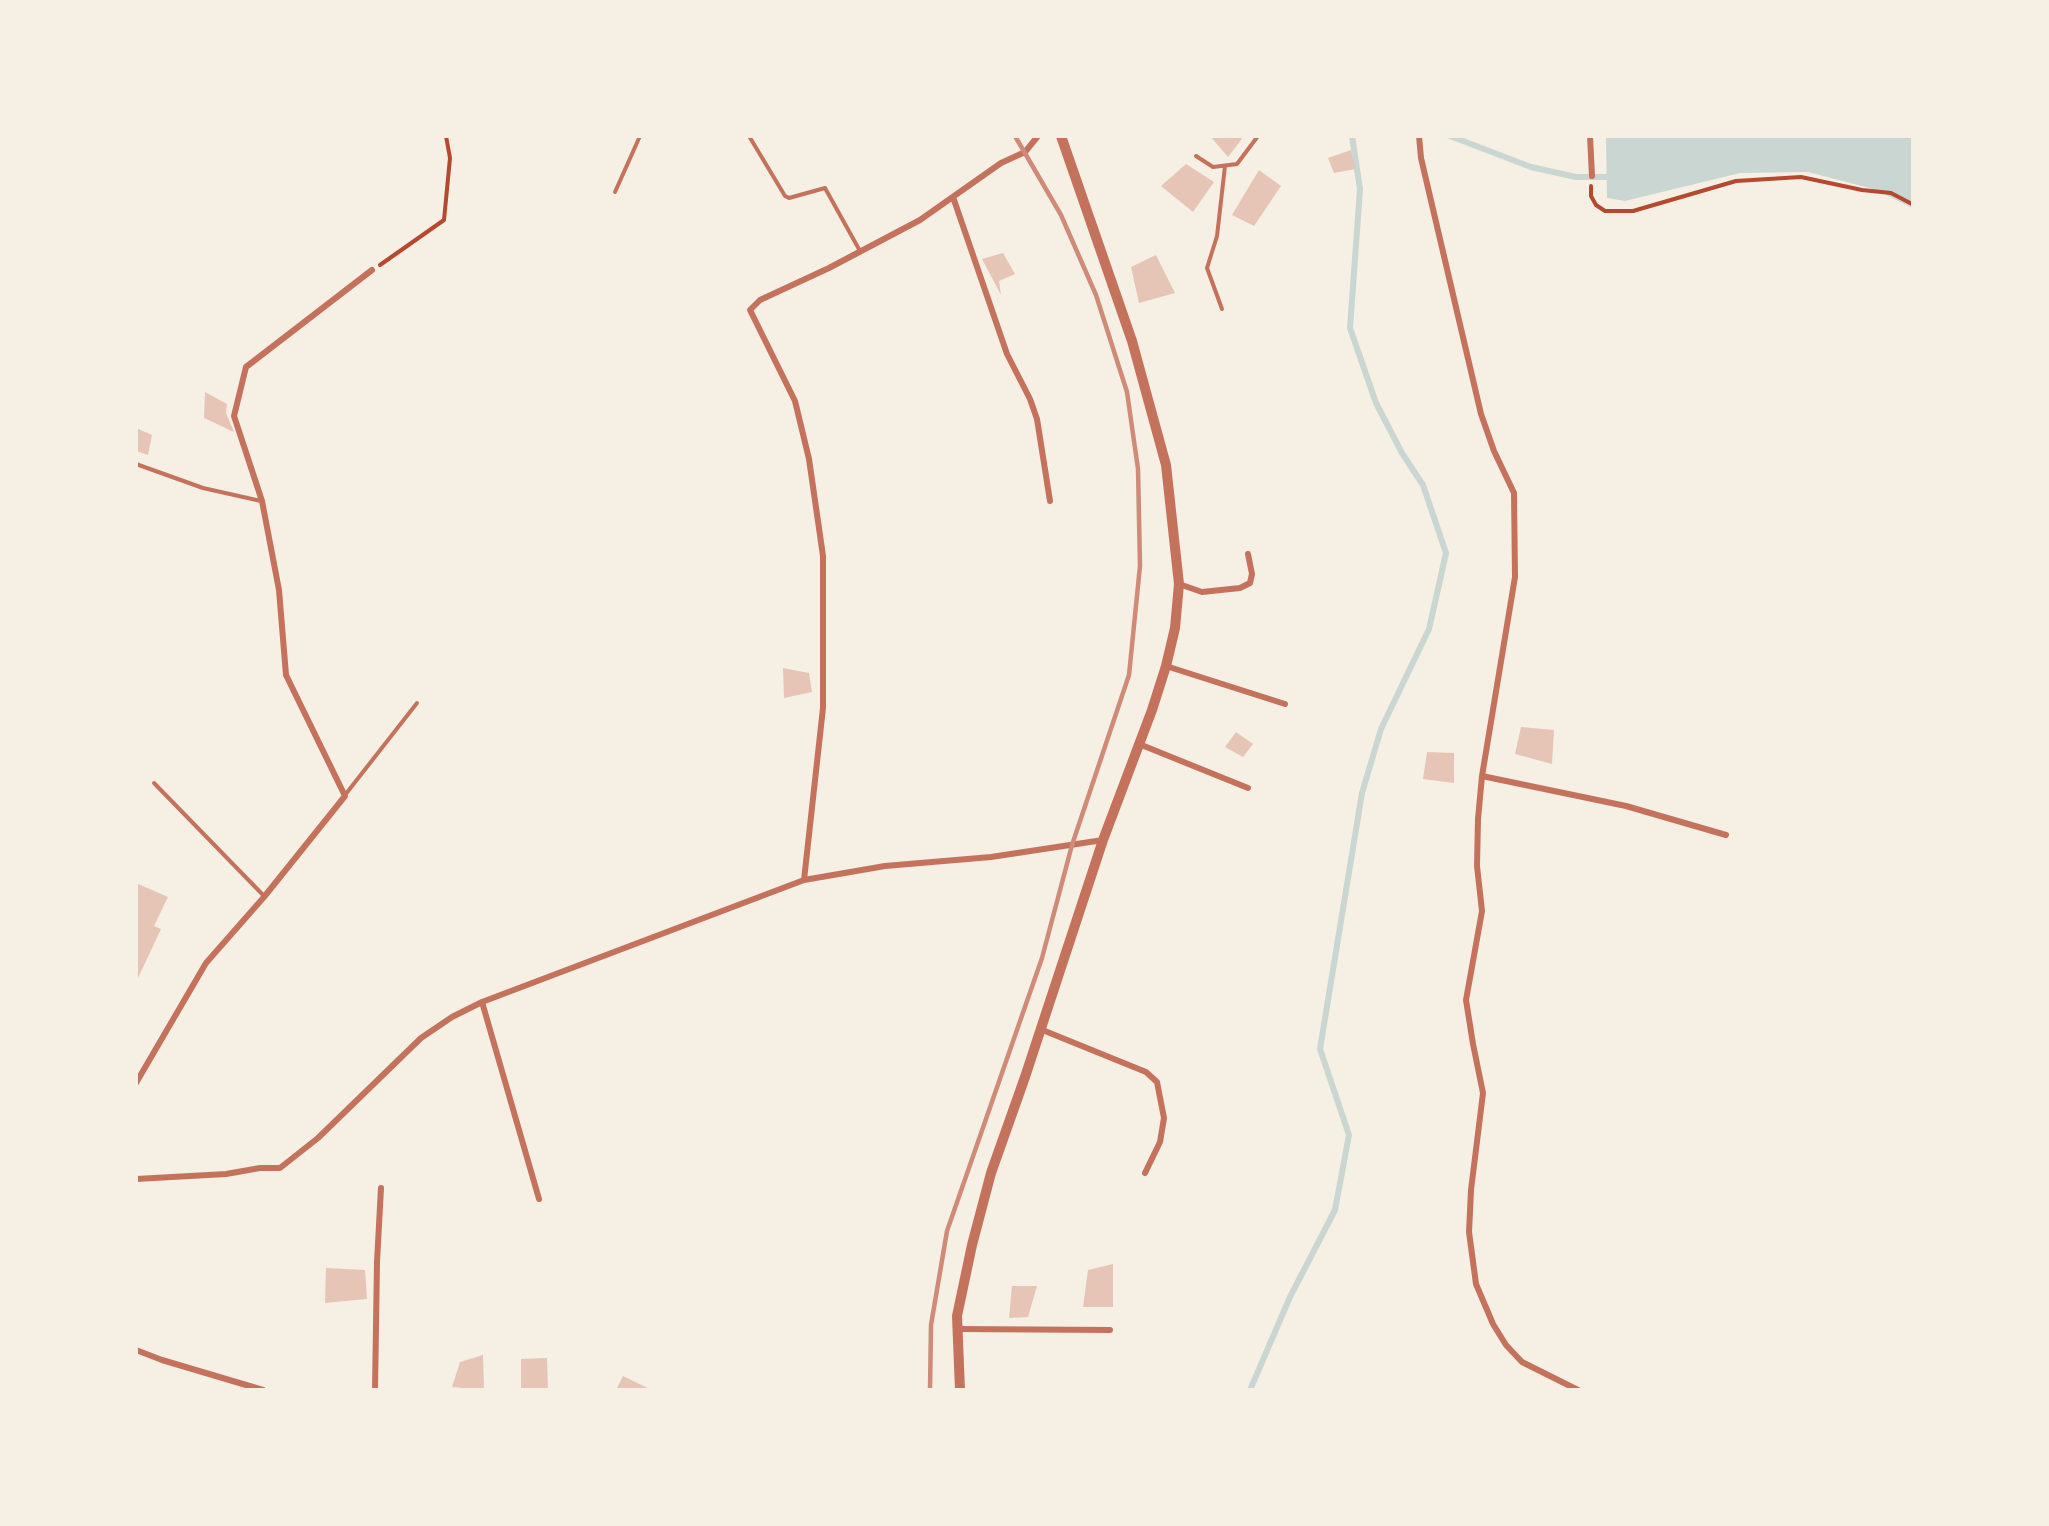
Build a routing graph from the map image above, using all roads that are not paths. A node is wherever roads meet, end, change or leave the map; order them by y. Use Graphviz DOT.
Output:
graph roads {
  1 [pos="640,136"];
  2 [pos="749,136"];
  3 [pos="1038,136"];
  4 [pos="1061,136"];
  5 [pos="1258,136"];
  6 [pos="1419,136"];
  7 [pos="1590,136"];
  8 [pos="1196,156"];
  9 [pos="1225,166"];
  10 [pos="1592,176"];
  11 [pos="615,192"];
  12 [pos="953,197"];
  13 [pos="860,252"];
  14 [pos="372,270"];
  15 [pos="1222,309"];
  16 [pos="136,464"];
  17 [pos="262,501"];
  18 [pos="1050,501"];
  19 [pos="1248,554"];
  20 [pos="1179,584"];
  21 [pos="1166,666"];
  22 [pos="417,704"];
  23 [pos="1285,704"];
  24 [pos="1139,744"];
  25 [pos="1482,776"];
  26 [pos="154,783"];
  27 [pos="1248,788"];
  28 [pos="345,796"];
  29 [pos="1726,835"];
  30 [pos="1103,840"];
  31 [pos="804,880"];
  32 [pos="264,897"];
  33 [pos="482,1002"];
  34 [pos="1040,1029"];
  35 [pos="136,1083"];
  36 [pos="1145,1173"];
  37 [pos="136,1179"];
  38 [pos="381,1188"];
  39 [pos="539,1199"];
  40 [pos="958,1329"];
  41 [pos="1110,1330"];
  42 [pos="136,1350"];
  43 [pos="263,1389"];
  44 [pos="375,1389"];
  45 [pos="960,1389"];
  46 [pos="1578,1389"];
  1 -- 11 [label="lane"];
  2 -- 13 [label="lane"];
  3 -- 12 [label="street"];
  4 -- 20 [label="street"];
  5 -- 9 [label="lane"];
  6 -- 25 [label="street"];
  7 -- 10 [label="street"];
  8 -- 9 [label="lane"];
  9 -- 15 [label="lane"];
  12 -- 13 [label="street"];
  12 -- 18 [label="street"];
  13 -- 31 [label="street"];
  14 -- 17 [label="street"];
  16 -- 17 [label="lane"];
  17 -- 28 [label="street"];
  19 -- 20 [label="street"];
  20 -- 21 [label="street"];
  21 -- 23 [label="street"];
  21 -- 24 [label="street"];
  22 -- 28 [label="lane"];
  24 -- 27 [label="street"];
  24 -- 30 [label="street"];
  25 -- 29 [label="street"];
  25 -- 46 [label="street"];
  26 -- 32 [label="lane"];
  28 -- 32 [label="street"];
  30 -- 31 [label="street"];
  30 -- 34 [label="street"];
  31 -- 33 [label="street"];
  32 -- 35 [label="street"];
  33 -- 37 [label="street"];
  33 -- 39 [label="street"];
  34 -- 36 [label="street"];
  34 -- 40 [label="street"];
  38 -- 44 [label="street"];
  40 -- 41 [label="street"];
  40 -- 45 [label="street"];
  42 -- 43 [label="street"];
}
